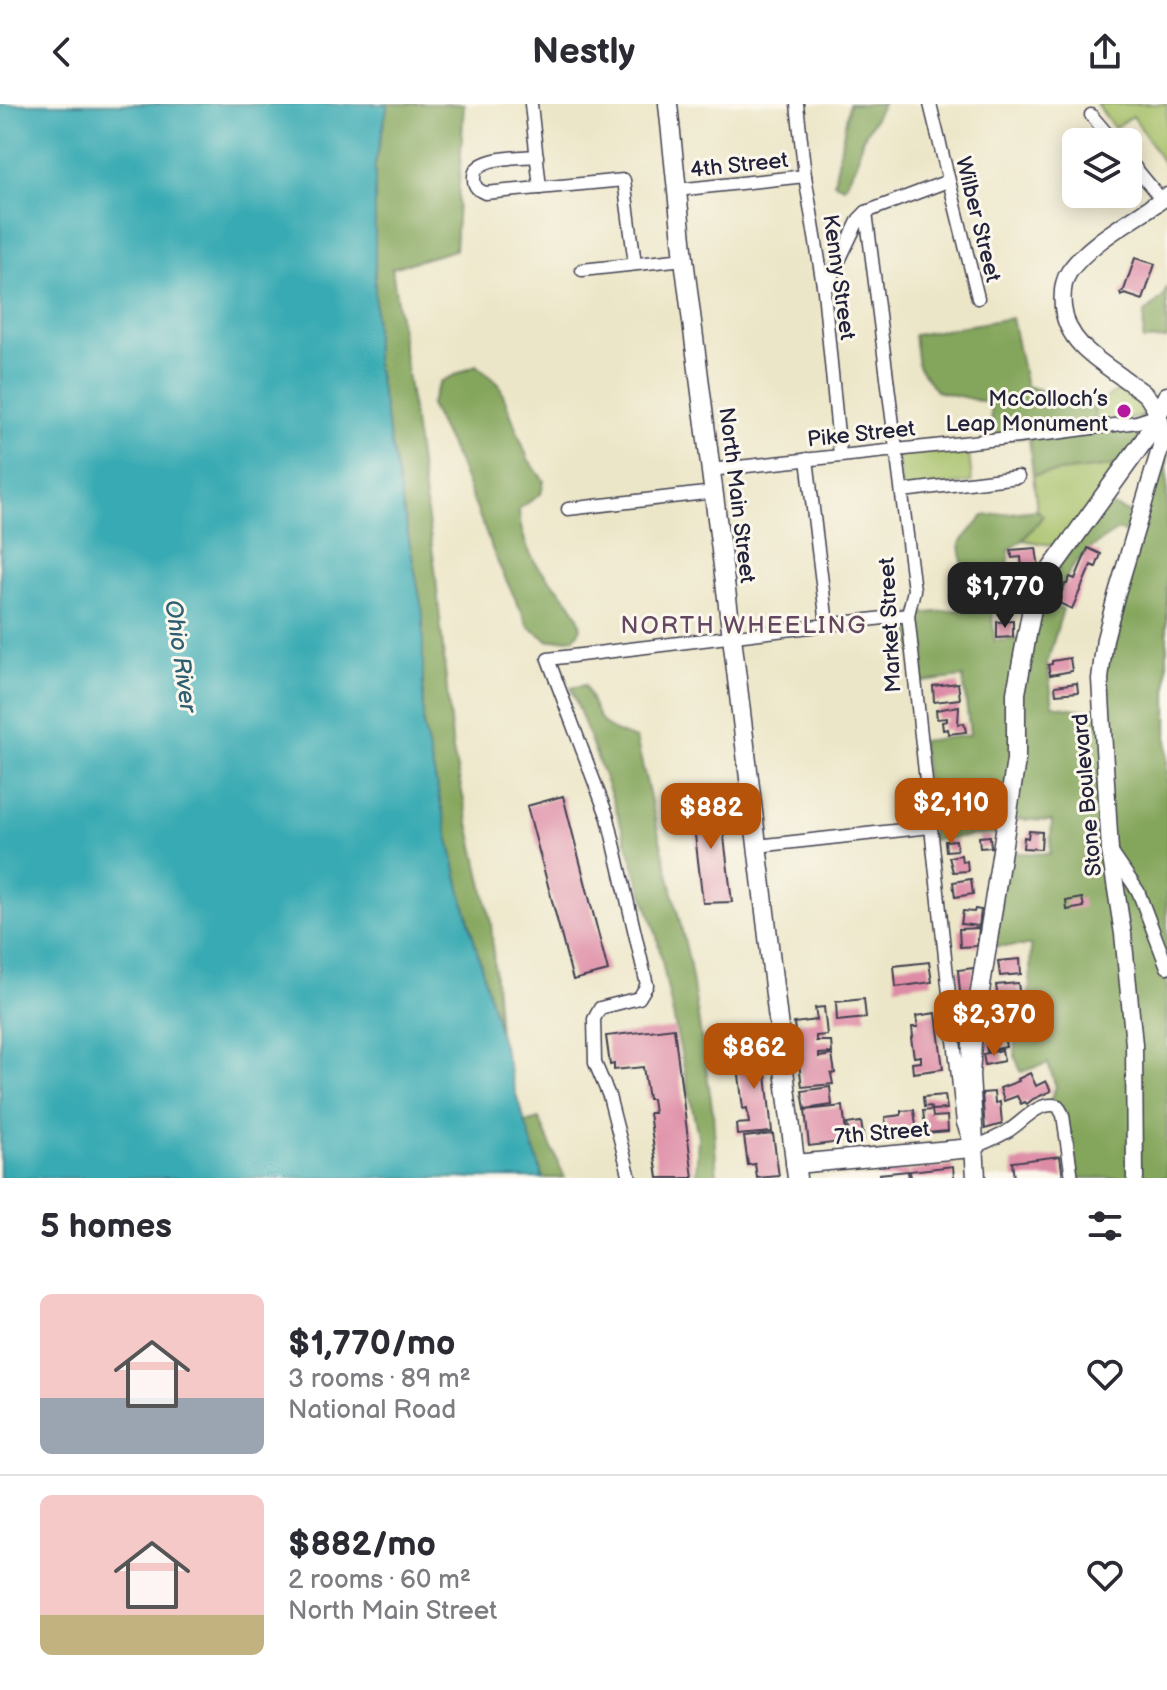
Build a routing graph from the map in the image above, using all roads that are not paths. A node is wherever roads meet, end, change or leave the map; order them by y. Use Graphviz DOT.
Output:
graph roads {
  1 [pos="531,104"];
  2 [pos="668,104"];
  3 [pos="797,104"];
  4 [pos="930,104"];
  5 [pos="1091,115"];
  6 [pos="1102,128"];
  7 [pos="537,156"];
  8 [pos="1142,174"];
  9 [pos="805,176"];
  10 [pos="948,181"];
  11 [pos="540,188"];
  12 [pos="677,190"];
  13 [pos="1164,198"];
  14 [pos="866,212"];
  15 [pos="684,259"];
  16 [pos="635,264"];
  17 [pos="582,270"];
  18 [pos="824,291"];
  19 [pos="978,298"];
  20 [pos="1167,396"];
  21 [pos="1159,415"];
  22 [pos="896,449"];
  23 [pos="840,455"];
  24 [pos="807,459"];
  25 [pos="710,470"];
  26 [pos="1018,477"];
  27 [pos="902,491"];
  28 [pos="714,492"];
  29 [pos="568,509"];
  30 [pos="908,615"];
  31 [pos="827,624"];
  32 [pos="732,637"];
  33 [pos="930,827"];
  34 [pos="757,846"];
  35 [pos="1110,851"];
  36 [pos="1167,967"];
  37 [pos="972,1148"];
  38 [pos="796,1171"];
  39 [pos="630,1178"];
  40 [pos="976,1178"];
  41 [pos="1072,1178"];
  42 [pos="1135,1178"];
  1 -- 7 [label="street"];
  2 -- 12 [label="main road, North Main Street"];
  3 -- 9 [label="street, Kenny Street"];
  4 -- 10 [label="street, Wilber Street"];
  5 -- 6 [label="street"];
  7 -- 11 [label="street"];
  7 -- 11 [label="street"];
  8 -- 13 [label="street"];
  9 -- 12 [label="street, 4th Street"];
  9 -- 18 [label="street, Kenny Street"];
  10 -- 14 [label="street"];
  10 -- 19 [label="street, Wilber Street"];
  11 -- 16 [label="street"];
  12 -- 15 [label="main road, North Main Street"];
  13 -- 21 [label="street"];
  14 -- 18 [label="street"];
  14 -- 22 [label="street, Market Street"];
  15 -- 16 [label="street"];
  15 -- 25 [label="main road, North Main Street"];
  16 -- 17 [label="street"];
  18 -- 23 [label="street, Kenny Street"];
  20 -- 21 [label="main road"];
  21 -- 22 [label="street, Pike Street"];
  21 -- 35 [label="street, Stone Boulevard"];
  21 -- 37 [label="main road"];
  22 -- 23 [label="street, Pike Street"];
  22 -- 27 [label="street, Market Street"];
  23 -- 24 [label="street, Pike Street"];
  24 -- 25 [label="street, Pike Street"];
  24 -- 31 [label="street"];
  25 -- 28 [label="main road, North Main Street"];
  26 -- 27 [label="street"];
  27 -- 30 [label="street, Market Street"];
  28 -- 29 [label="street"];
  28 -- 32 [label="main road, North Main Street"];
  30 -- 31 [label="street"];
  30 -- 33 [label="street, Market Street"];
  31 -- 32 [label="street"];
  32 -- 34 [label="main road, North Main Street"];
  32 -- 39 [label="street"];
  33 -- 34 [label="street"];
  33 -- 37 [label="street, Market Street"];
  34 -- 38 [label="main road, North Main Street"];
  35 -- 36 [label="street"];
  35 -- 42 [label="street, Stone Boulevard"];
  37 -- 38 [label="main road, 7th Street"];
  37 -- 40 [label="main road, Market Street"];
  37 -- 41 [label="street"];
}
